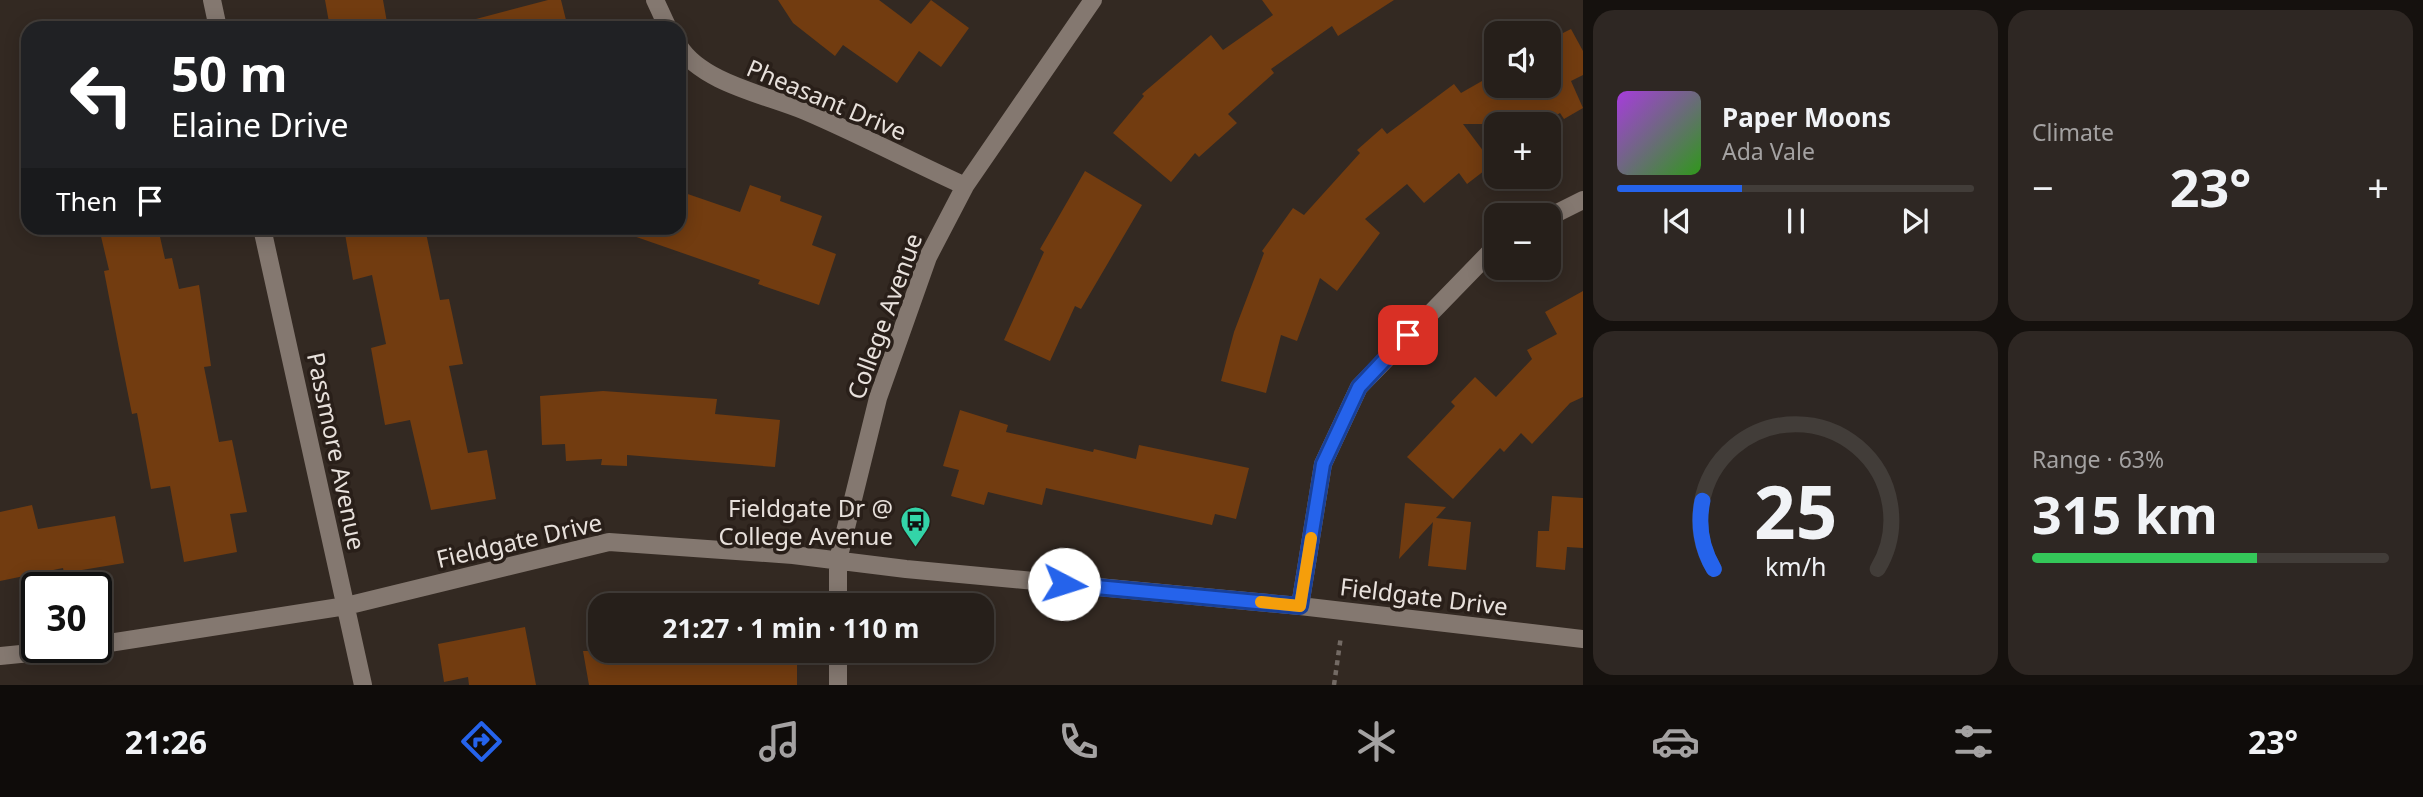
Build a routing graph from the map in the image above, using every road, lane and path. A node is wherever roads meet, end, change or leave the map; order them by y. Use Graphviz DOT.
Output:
graph roads {
  1 [pos="212,0"];
  2 [pos="655,0"];
  3 [pos="1093,0"];
  4 [pos="216,21"];
  5 [pos="665,21"];
  6 [pos="686,55"];
  7 [pos="965,186"];
  8 [pos="1583,200"];
  9 [pos="1561,211"];
  10 [pos="264,235"];
  11 [pos="1484,258"];
  12 [pos="838,560"];
  13 [pos="838,593"];
  14 [pos="346,606"];
  15 [pos="1300,606"];
  16 [pos="1345,611"];
  17 [pos="1583,639"];
  18 [pos="112,643"];
  19 [pos="21,654"];
  20 [pos="0,656"];
  21 [pos="838,663"];
  22 [pos="363,685"];
  23 [pos="838,685"];
  24 [pos="1334,685"];
  1 -- 4 [label="street"];
  2 -- 5 [label="street"];
  3 -- 7 [label="street, College Avenue"];
  6 -- 7 [label="street, Pheasant Drive"];
  7 -- 12 [label="street, College Avenue"];
  8 -- 9 [label="street"];
  10 -- 14 [label="street, Passmore Avenue"];
  11 -- 15 [label="street"];
  12 -- 13 [label="street, College Avenue"];
  12 -- 14 [label="street, Fieldgate Drive"];
  12 -- 15 [label="street, Fieldgate Drive"];
  14 -- 18 [label="street, Fieldgate Drive"];
  14 -- 22 [label="street, Passmore Avenue"];
  15 -- 16 [label="street, Fieldgate Drive"];
  16 -- 17 [label="street, Fieldgate Drive"];
  16 -- 24 [label="path"];
  19 -- 20 [label="street"];
  21 -- 23 [label="street"];
}
